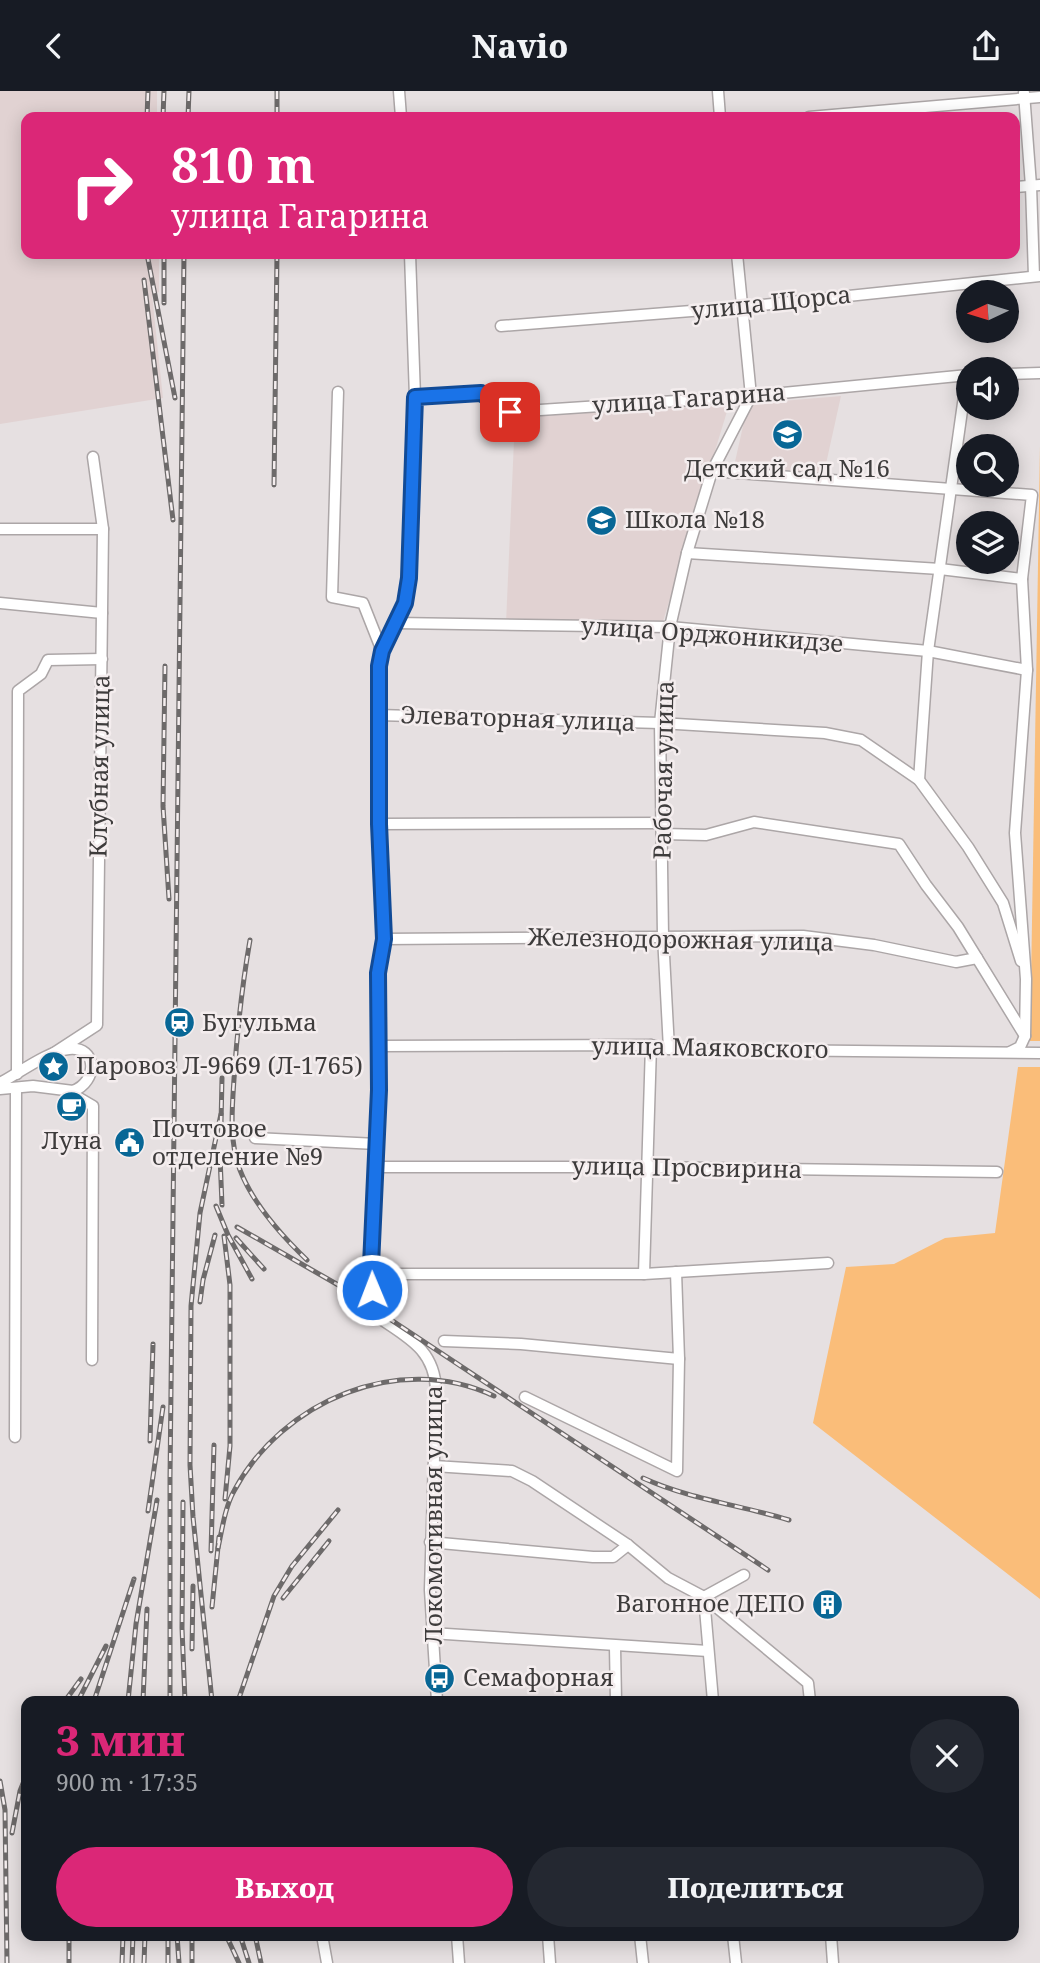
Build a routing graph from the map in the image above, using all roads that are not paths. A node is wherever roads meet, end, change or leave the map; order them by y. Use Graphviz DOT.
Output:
graph roads {
  1 [pos="399,91"];
  2 [pos="718,91"];
  3 [pos="1024,95"];
  4 [pos="1040,97"];
  5 [pos="401,112"];
  6 [pos="720,112"];
  7 [pos="858,112"];
  8 [pos="1036,185"];
  9 [pos="410,259"];
  10 [pos="737,259"];
  11 [pos="1037,276"];
  12 [pos="742,307"];
  13 [pos="501,326"];
  14 [pos="1040,373"];
  15 [pos="1019,374"];
  16 [pos="956,376"];
  17 [pos="338,392"];
  18 [pos="751,396"];
  19 [pos="415,397"];
  20 [pos="961,420"];
  21 [pos="93,457"];
  22 [pos="712,471"];
  23 [pos="952,490"];
  24 [pos="0,529"];
  25 [pos="103,529"];
  26 [pos="687,553"];
  27 [pos="940,569"];
  28 [pos="1022,579"];
  29 [pos="0,603"];
  30 [pos="102,613"];
  31 [pos="395,623"];
  32 [pos="670,627"];
  33 [pos="382,651"];
  34 [pos="928,651"];
  35 [pos="102,659"];
  36 [pos="1027,670"];
  37 [pos="378,715"];
  38 [pos="660,723"];
  39 [pos="919,780"];
  40 [pos="379,824"];
  41 [pos="663,828"];
  42 [pos="663,936"];
  43 [pos="384,939"];
  44 [pos="977,958"];
  45 [pos="1026,979"];
  46 [pos="1025,1036"];
  47 [pos="651,1045"];
  48 [pos="380,1046"];
  49 [pos="669,1049"];
  50 [pos="1010,1052"];
  51 [pos="1040,1052"];
  52 [pos="54,1053"];
  53 [pos="17,1074"];
  54 [pos="0,1083"];
  55 [pos="16,1088"];
  56 [pos="0,1089"];
  57 [pos="69,1092"];
  58 [pos="255,1138"];
  59 [pos="377,1144"];
  60 [pos="376,1167"];
  61 [pos="646,1167"];
  62 [pos="998,1172"];
  63 [pos="828,1263"];
  64 [pos="676,1272"];
  65 [pos="373,1273"];
  66 [pos="644,1274"];
  67 [pos="444,1341"];
  68 [pos="679,1359"];
  69 [pos="92,1360"];
  70 [pos="525,1397"];
  71 [pos="15,1437"];
  72 [pos="434,1466"];
  73 [pos="430,1542"];
  74 [pos="628,1545"];
  75 [pos="744,1575"];
  76 [pos="704,1597"];
  77 [pos="431,1633"];
  78 [pos="615,1647"];
  79 [pos="709,1651"];
  80 [pos="437,1696"];
  81 [pos="617,1696"];
  82 [pos="713,1696"];
  83 [pos="809,1696"];
  84 [pos="323,1941"];
  85 [pos="457,1941"];
  86 [pos="548,1941"];
  87 [pos="641,1941"];
  88 [pos="734,1941"];
  89 [pos="831,1941"];
  90 [pos="327,1963"];
  91 [pos="459,1963"];
  92 [pos="550,1963"];
  93 [pos="643,1963"];
  94 [pos="736,1963"];
  95 [pos="833,1963"];
  1 -- 5 [label="street"];
  2 -- 6 [label="street"];
  3 -- 4 [label="street"];
  3 -- 7 [label="street"];
  3 -- 8 [label="street"];
  8 -- 11 [label="street"];
  9 -- 19 [label="street"];
  10 -- 12 [label="street"];
  11 -- 12 [label="street, улица Щорса"];
  12 -- 13 [label="street, улица Щорса"];
  12 -- 18 [label="street"];
  14 -- 15 [label="street"];
  16 -- 18 [label="street, улица Гагарина"];
  17 -- 33 [label="street"];
  18 -- 19 [label="street, улица Гагарина"];
  18 -- 22 [label="street, Рабочая улица"];
  19 -- 31 [label="street"];
  20 -- 23 [label="street"];
  21 -- 25 [label="street, Клубная улица"];
  22 -- 23 [label="street"];
  22 -- 26 [label="street, Рабочая улица"];
  23 -- 27 [label="street"];
  23 -- 28 [label="street"];
  24 -- 25 [label="street"];
  25 -- 30 [label="street, Клубная улица"];
  26 -- 27 [label="street"];
  26 -- 32 [label="street, Рабочая улица"];
  27 -- 28 [label="street"];
  27 -- 34 [label="street"];
  28 -- 36 [label="street"];
  29 -- 30 [label="street"];
  30 -- 35 [label="street, Клубная улица"];
  31 -- 32 [label="street, улица Орджоникидзе"];
  31 -- 33 [label="street"];
  32 -- 34 [label="street, улица Орджоникидзе"];
  32 -- 38 [label="street, Рабочая улица"];
  33 -- 37 [label="street"];
  34 -- 36 [label="street, улица Орджоникидзе"];
  34 -- 39 [label="street"];
  35 -- 52 [label="street, Клубная улица"];
  35 -- 53 [label="street"];
  36 -- 45 [label="street"];
  37 -- 38 [label="street, Элеваторная улица"];
  37 -- 40 [label="street"];
  38 -- 39 [label="street, Элеваторная улица"];
  38 -- 41 [label="street, Рабочая улица"];
  39 -- 45 [label="street, Элеваторная улица"];
  40 -- 41 [label="street"];
  40 -- 43 [label="street"];
  41 -- 42 [label="street, Рабочая улица"];
  41 -- 44 [label="street"];
  42 -- 43 [label="street, Железнодорожная улица"];
  42 -- 44 [label="street, Железнодорожная улица"];
  42 -- 49 [label="street, Рабочая улица"];
  43 -- 48 [label="street"];
  44 -- 46 [label="street"];
  45 -- 46 [label="street"];
  46 -- 50 [label="street"];
  47 -- 48 [label="street, улица Маяковского"];
  47 -- 49 [label="street, улица Маяковского"];
  47 -- 61 [label="street"];
  48 -- 59 [label="street"];
  49 -- 50 [label="street, улица Маяковского"];
  50 -- 51 [label="street, улица Маяковского"];
  52 -- 53 [label="street"];
  52 -- 57 [label="street"];
  53 -- 54 [label="street"];
  55 -- 56 [label="street"];
  55 -- 57 [label="street"];
  55 -- 71 [label="street"];
  57 -- 69 [label="street"];
  58 -- 59 [label="street"];
  59 -- 60 [label="street"];
  60 -- 61 [label="street, улица Просвирина"];
  60 -- 65 [label="street"];
  61 -- 62 [label="street, улица Просвирина"];
  61 -- 66 [label="street"];
  63 -- 64 [label="street"];
  64 -- 66 [label="street"];
  64 -- 68 [label="street"];
  65 -- 66 [label="street"];
  65 -- 72 [label="street, Локомотивная улица"];
  67 -- 68 [label="street"];
  68 -- 70 [label="street"];
  72 -- 73 [label="street, Локомотивная улица"];
  72 -- 74 [label="street"];
  73 -- 74 [label="street"];
  73 -- 77 [label="street, Локомотивная улица"];
  74 -- 76 [label="street"];
  75 -- 76 [label="street"];
  76 -- 79 [label="street"];
  76 -- 83 [label="street"];
  77 -- 78 [label="street"];
  77 -- 80 [label="street, Локомотивная улица"];
  78 -- 79 [label="street"];
  78 -- 81 [label="street"];
  79 -- 82 [label="street"];
  84 -- 90 [label="street"];
  85 -- 91 [label="street"];
  86 -- 92 [label="street"];
  87 -- 93 [label="street"];
  88 -- 94 [label="street"];
  89 -- 95 [label="street"];
}
